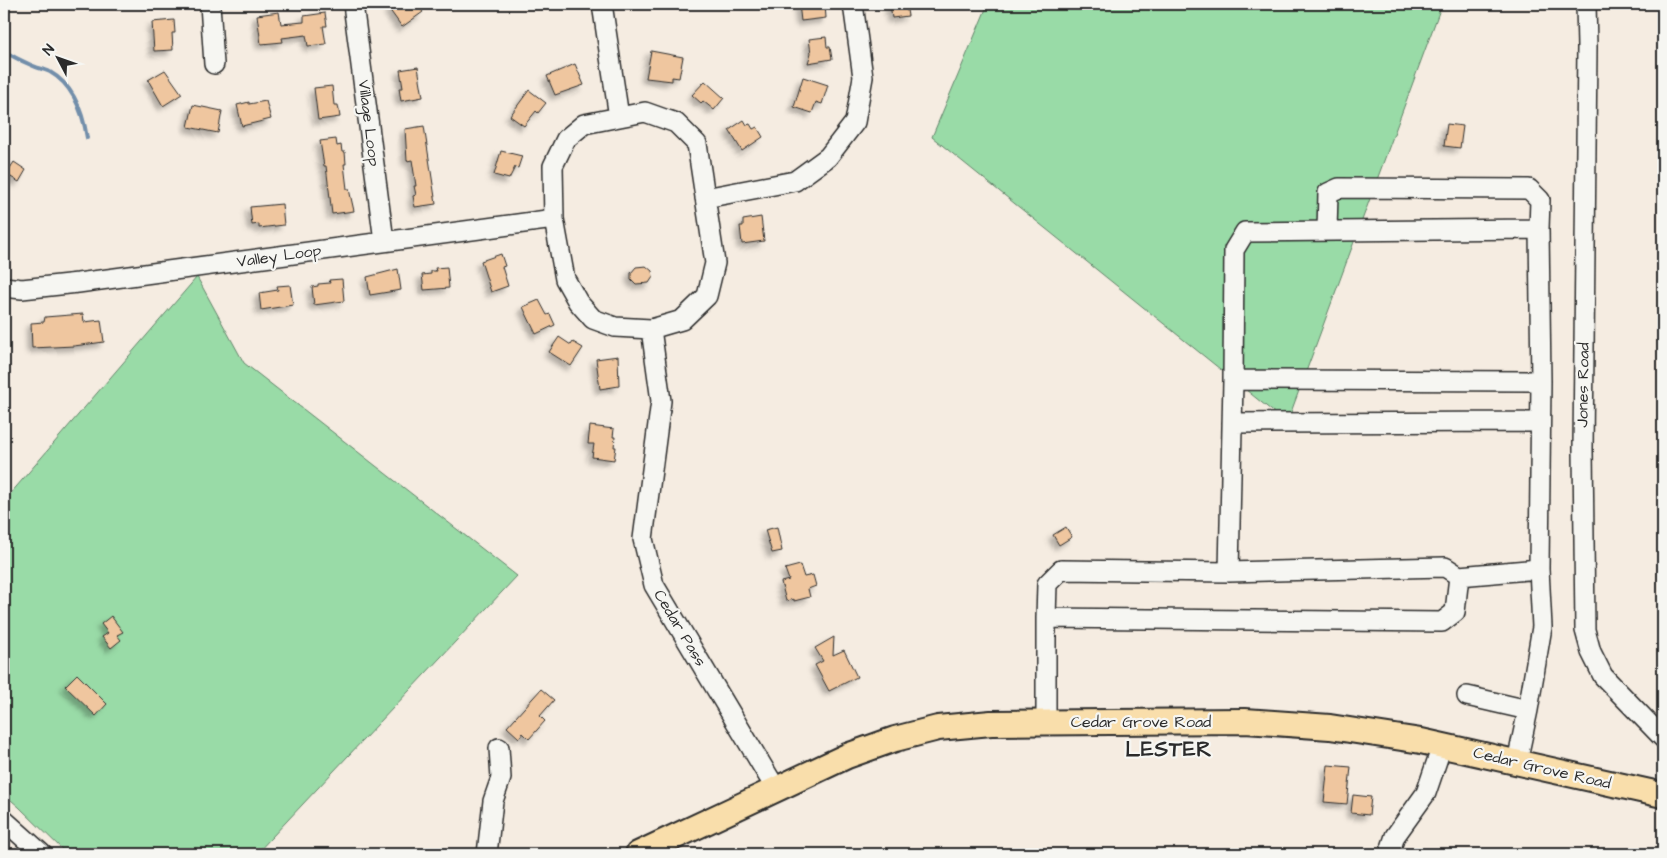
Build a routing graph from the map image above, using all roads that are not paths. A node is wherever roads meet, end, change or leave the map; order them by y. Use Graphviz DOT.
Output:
graph roads {
  1 [pos="210,4"];
  2 [pos="353,4"];
  3 [pos="602,4"];
  4 [pos="854,4"];
  5 [pos="1586,4"];
  6 [pos="214,64"];
  7 [pos="619,117"];
  8 [pos="705,198"];
  9 [pos="554,219"];
  10 [pos="1539,229"];
  11 [pos="1327,231"];
  12 [pos="384,241"];
  13 [pos="4,287"];
  14 [pos="652,330"];
  15 [pos="1233,380"];
  16 [pos="1541,381"];
  17 [pos="1540,422"];
  18 [pos="1232,423"];
  19 [pos="1539,569"];
  20 [pos="1229,572"];
  21 [pos="1459,576"];
  22 [pos="1046,618"];
  23 [pos="1467,696"];
  24 [pos="1528,710"];
  25 [pos="1046,722"];
  26 [pos="1663,738"];
  27 [pos="1442,746"];
  28 [pos="499,748"];
  29 [pos="1517,762"];
  30 [pos="776,789"];
  31 [pos="1663,795"];
  32 [pos="4,820"];
  33 [pos="42,854"];
  34 [pos="487,854"];
  35 [pos="638,854"];
  36 [pos="1389,854"];
  1 -- 6 [label="street"];
  2 -- 12 [label="street, Village Loop"];
  3 -- 7 [label="street"];
  4 -- 8 [label="street"];
  5 -- 26 [label="street, Jones Road"];
  7 -- 8 [label="street"];
  7 -- 9 [label="street"];
  8 -- 14 [label="street"];
  9 -- 12 [label="street, Valley Loop"];
  9 -- 14 [label="street"];
  10 -- 11 [label="street"];
  10 -- 11 [label="street"];
  10 -- 16 [label="street"];
  11 -- 15 [label="street"];
  12 -- 13 [label="street, Valley Loop"];
  14 -- 30 [label="street, Cedar Pass"];
  15 -- 16 [label="street"];
  15 -- 18 [label="street"];
  16 -- 17 [label="street"];
  17 -- 18 [label="street"];
  17 -- 19 [label="street"];
  18 -- 20 [label="street"];
  19 -- 21 [label="street"];
  19 -- 24 [label="street"];
  20 -- 21 [label="street"];
  20 -- 22 [label="street"];
  21 -- 22 [label="street"];
  22 -- 25 [label="street"];
  23 -- 24 [label="street"];
  24 -- 29 [label="street"];
  25 -- 27 [label="main road, Cedar Grove Road"];
  25 -- 30 [label="main road, Cedar Grove Road"];
  27 -- 29 [label="main road, Cedar Grove Road"];
  27 -- 36 [label="street"];
  28 -- 34 [label="street"];
  29 -- 31 [label="main road, Cedar Grove Road"];
  30 -- 35 [label="main road, Cedar Grove Road"];
  32 -- 33 [label="street"];
}
